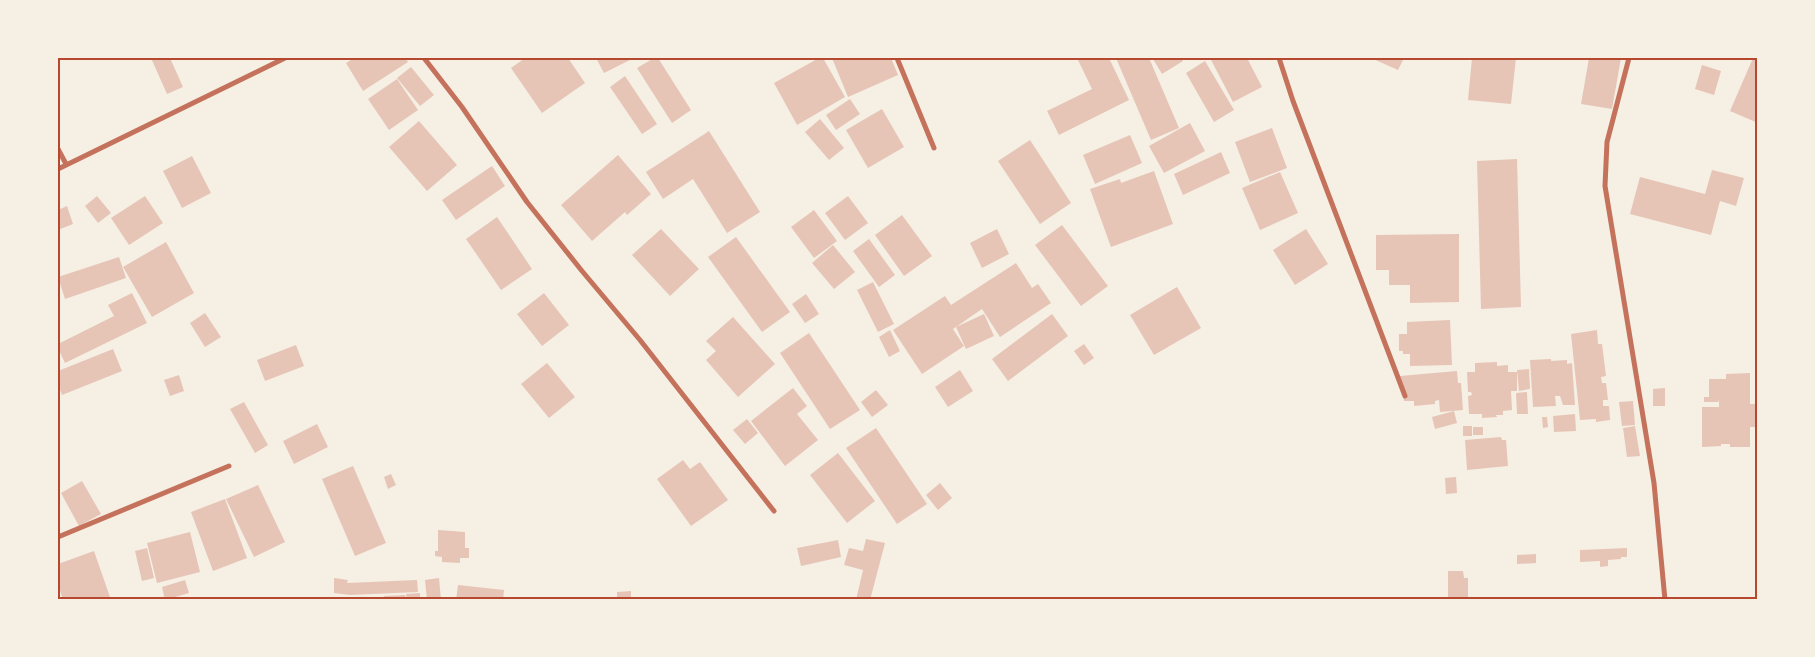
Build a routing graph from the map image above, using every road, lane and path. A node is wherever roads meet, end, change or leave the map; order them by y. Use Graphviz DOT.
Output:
graph roads {
  1 [pos="285,58"];
  2 [pos="424,58"];
  3 [pos="897,58"];
  4 [pos="1279,58"];
  5 [pos="1629,58"];
  6 [pos="934,148"];
  7 [pos="58,149"];
  8 [pos="66,164"];
  9 [pos="58,169"];
  10 [pos="1405,396"];
  11 [pos="229,466"];
  12 [pos="774,511"];
  13 [pos="58,536"];
  14 [pos="1665,600"];
  1 -- 8 [label="street"];
  2 -- 12 [label="street"];
  3 -- 6 [label="street"];
  4 -- 10 [label="street"];
  5 -- 14 [label="street"];
  7 -- 8 [label="street"];
  8 -- 9 [label="street"];
  11 -- 13 [label="street"];
}
